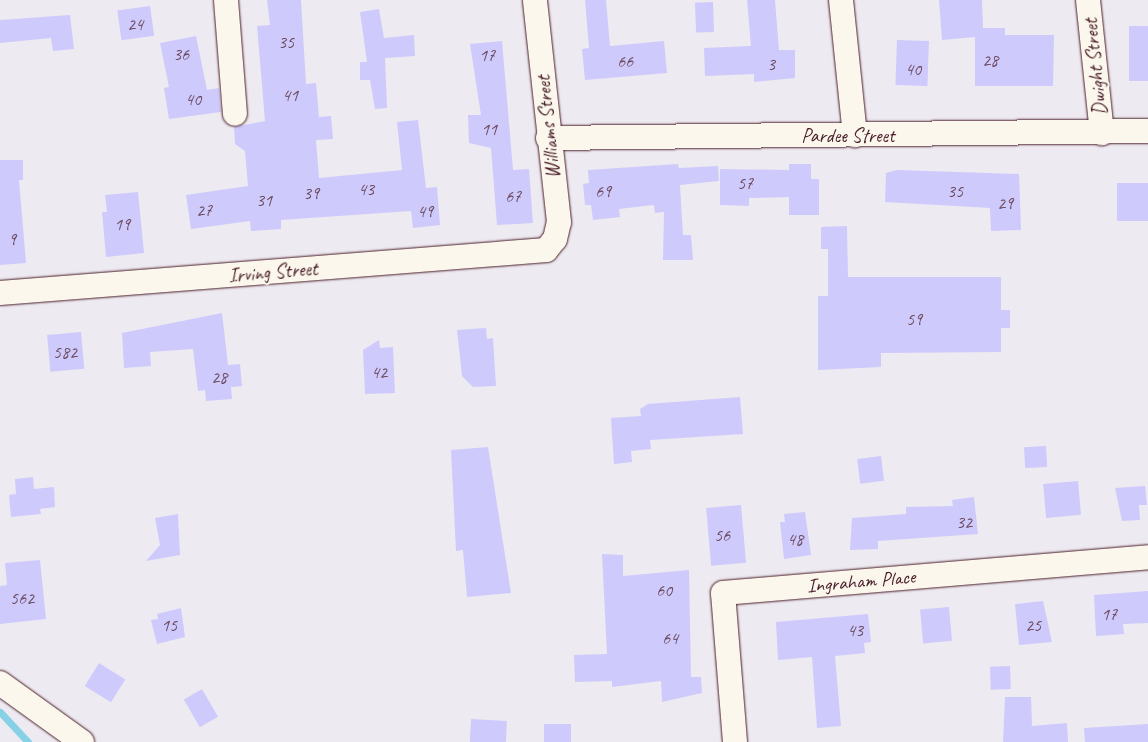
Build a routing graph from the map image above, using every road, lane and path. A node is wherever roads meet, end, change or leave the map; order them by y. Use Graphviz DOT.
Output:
graph roads {
  1 [pos="226,0"];
  2 [pos="535,0"];
  3 [pos="841,0"];
  4 [pos="1088,0"];
  5 [pos="235,114"];
  6 [pos="1148,132"];
  7 [pos="1102,133"];
  8 [pos="854,135"];
  9 [pos="548,138"];
  10 [pos="546,250"];
  11 [pos="0,293"];
  12 [pos="1148,557"];
  13 [pos="0,683"];
  14 [pos="82,742"];
  15 [pos="734,742"];
  1 -- 5 [label="street"];
  2 -- 9 [label="street, Williams Street"];
  3 -- 8 [label="street"];
  4 -- 7 [label="street, Dwight Street"];
  6 -- 7 [label="street, Pardee Street"];
  7 -- 8 [label="street, Pardee Street"];
  8 -- 9 [label="street, Pardee Street"];
  9 -- 10 [label="street, Williams Street"];
  10 -- 11 [label="street, Irving Street"];
  12 -- 15 [label="street, Ingraham Place"];
  13 -- 14 [label="street"];
}
